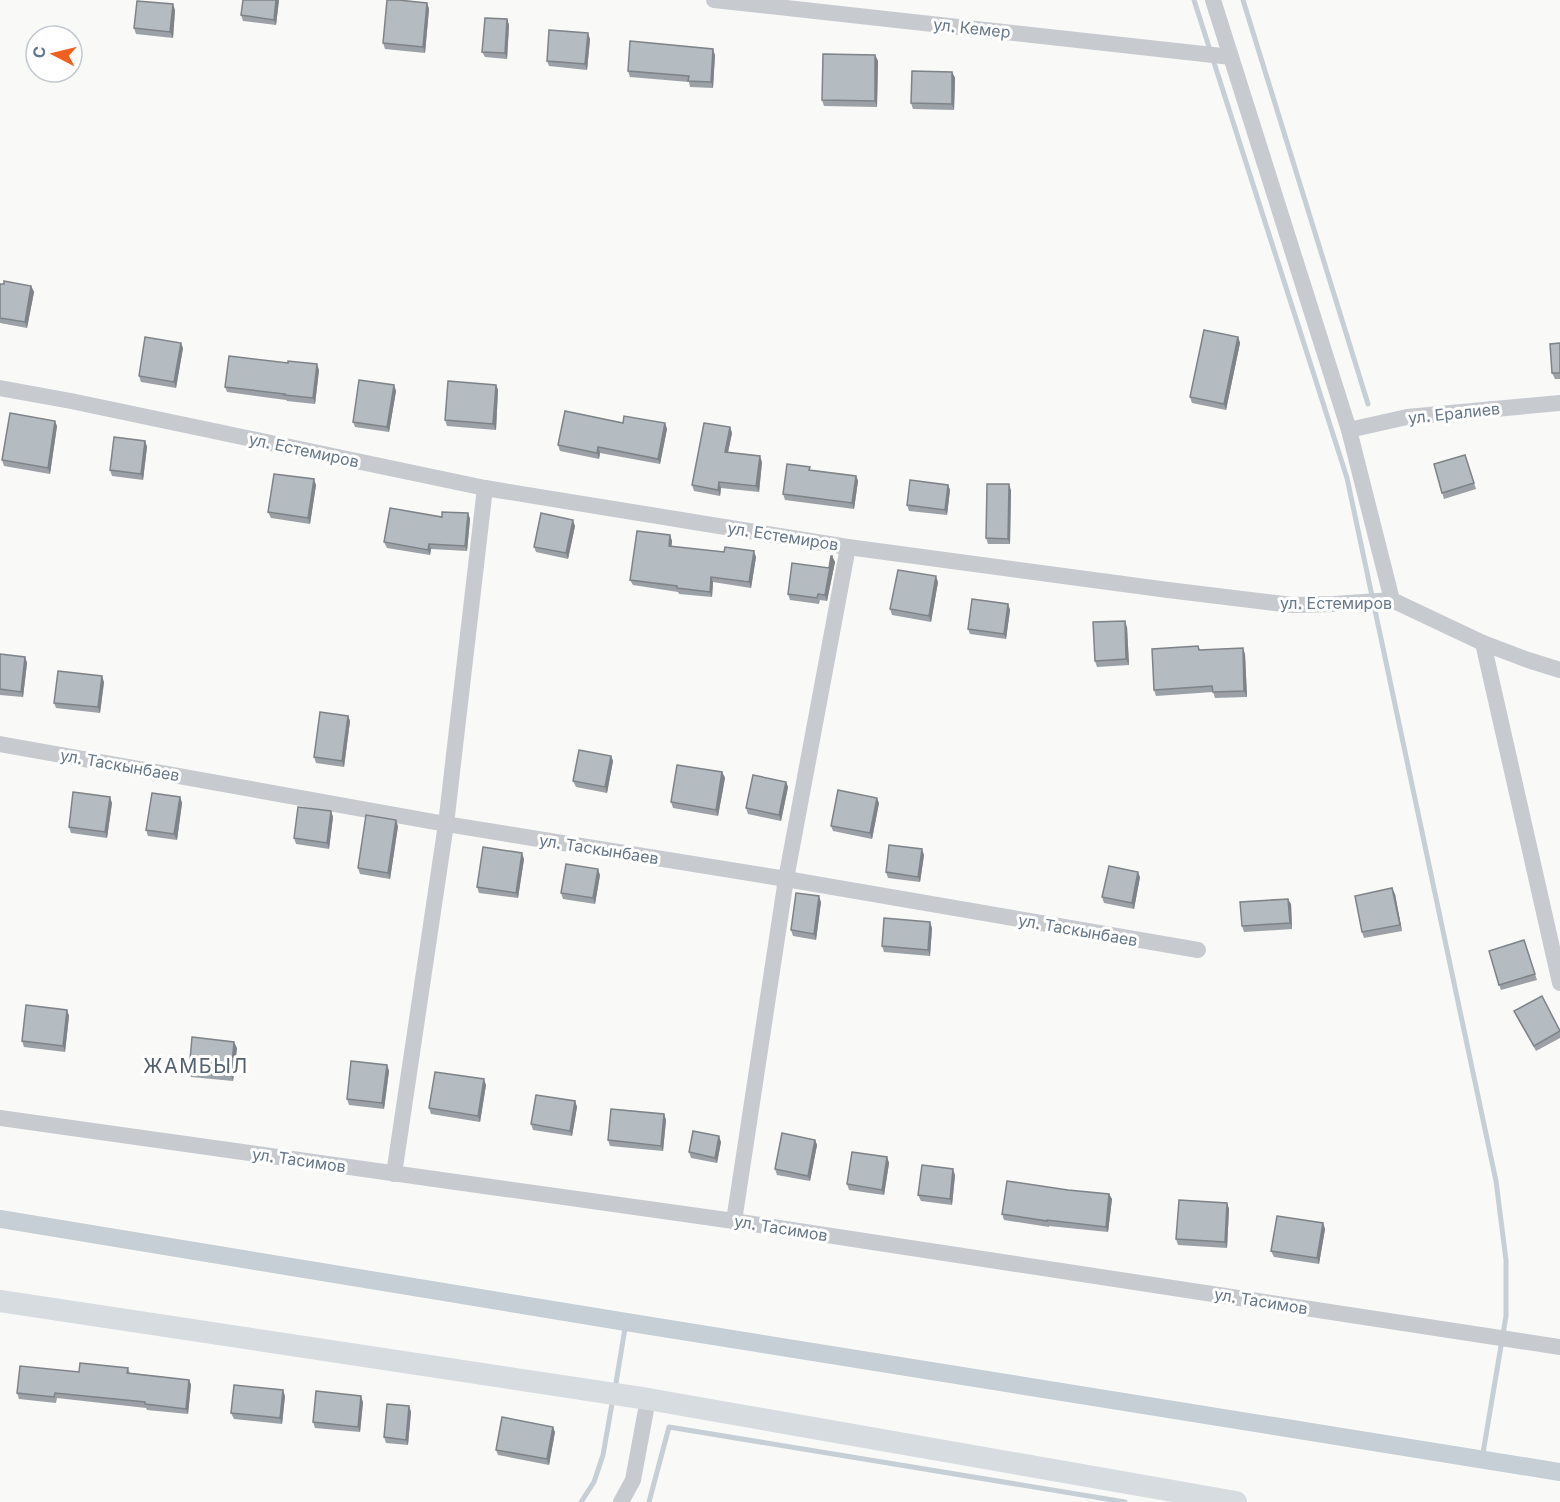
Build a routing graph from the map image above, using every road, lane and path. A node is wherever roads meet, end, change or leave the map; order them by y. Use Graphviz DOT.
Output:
graph roads {
  1 [pos="714,0"];
  2 [pos="1213,0"];
  3 [pos="1231,57"];
  4 [pos="0,388"];
  5 [pos="1560,403"];
  6 [pos="1349,430"];
  7 [pos="485,488"];
  8 [pos="848,547"];
  9 [pos="1392,600"];
  10 [pos="1483,643"];
  11 [pos="1560,670"];
  12 [pos="0,744"];
  13 [pos="446,824"];
  14 [pos="786,879"];
  15 [pos="1198,950"];
  16 [pos="1560,983"];
  17 [pos="0,1118"];
  18 [pos="394,1174"];
  19 [pos="734,1221"];
  20 [pos="0,1300"];
  21 [pos="1560,1347"];
  22 [pos="648,1399"];
  23 [pos="621,1502"];
  24 [pos="1236,1502"];
  1 -- 3 [label="street, ул. Кемер"];
  2 -- 3 [label="street"];
  3 -- 6 [label="street"];
  4 -- 7 [label="street, ул. Естемиров"];
  5 -- 6 [label="street, ул. Ералиев"];
  6 -- 9 [label="street"];
  7 -- 8 [label="street, ул. Естемиров"];
  7 -- 13 [label="street"];
  8 -- 9 [label="street, ул. Естемиров"];
  8 -- 14 [label="street"];
  9 -- 10 [label="street, ул. Естемиров"];
  10 -- 11 [label="street, ул. Естемиров"];
  10 -- 16 [label="street"];
  12 -- 13 [label="street, ул. Таскынбаев"];
  13 -- 14 [label="street, ул. Таскынбаев"];
  13 -- 18 [label="street"];
  14 -- 15 [label="street, ул. Таскынбаев"];
  14 -- 19 [label="street"];
  17 -- 18 [label="street, ул. Тасимов"];
  18 -- 19 [label="street, ул. Тасимов"];
  19 -- 21 [label="street, ул. Тасимов"];
  20 -- 22 [label="main road"];
  22 -- 23 [label="street"];
  22 -- 24 [label="main road"];
}
